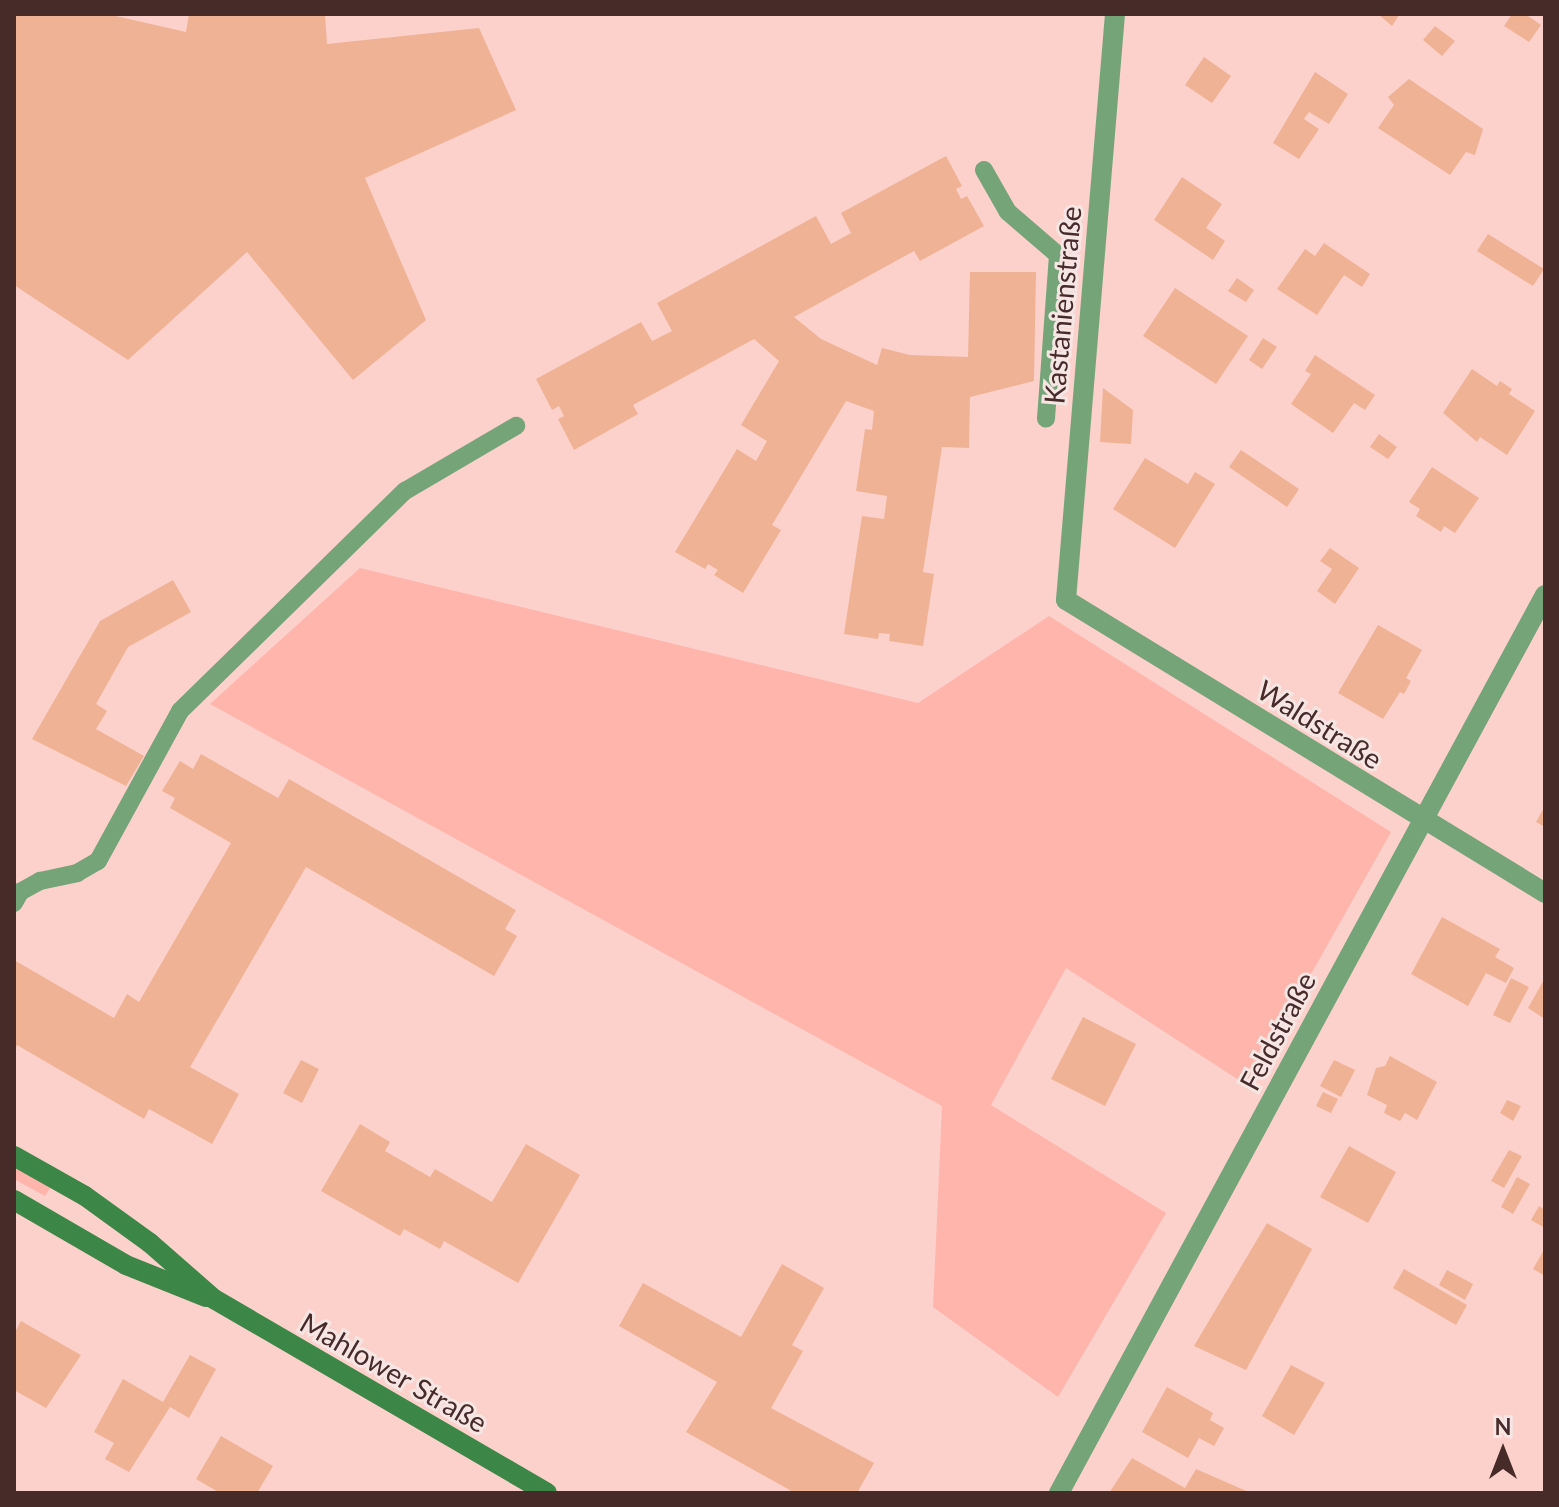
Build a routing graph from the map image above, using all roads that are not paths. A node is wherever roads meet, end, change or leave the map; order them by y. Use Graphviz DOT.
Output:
graph roads {
  1 [pos="1115,14"];
  2 [pos="984,170"];
  3 [pos="1046,419"];
  4 [pos="516,426"];
  5 [pos="1545,595"];
  6 [pos="1066,600"];
  7 [pos="1421,819"];
  8 [pos="1545,893"];
  9 [pos="14,903"];
  10 [pos="14,1156"];
  11 [pos="14,1200"];
  12 [pos="214,1299"];
  13 [pos="547,1493"];
  14 [pos="1059,1493"];
  1 -- 6 [label="street, Kastanienstraße"];
  2 -- 3 [label="lane"];
  4 -- 9 [label="lane"];
  5 -- 7 [label="street, Feldstraße"];
  6 -- 7 [label="street, Waldstraße"];
  7 -- 8 [label="street, Waldstraße"];
  7 -- 14 [label="street, Feldstraße"];
  10 -- 12 [label="main road, Mahlower Straße"];
  11 -- 12 [label="main road, Mahlower Straße"];
  12 -- 13 [label="main road, Mahlower Straße"];
}
